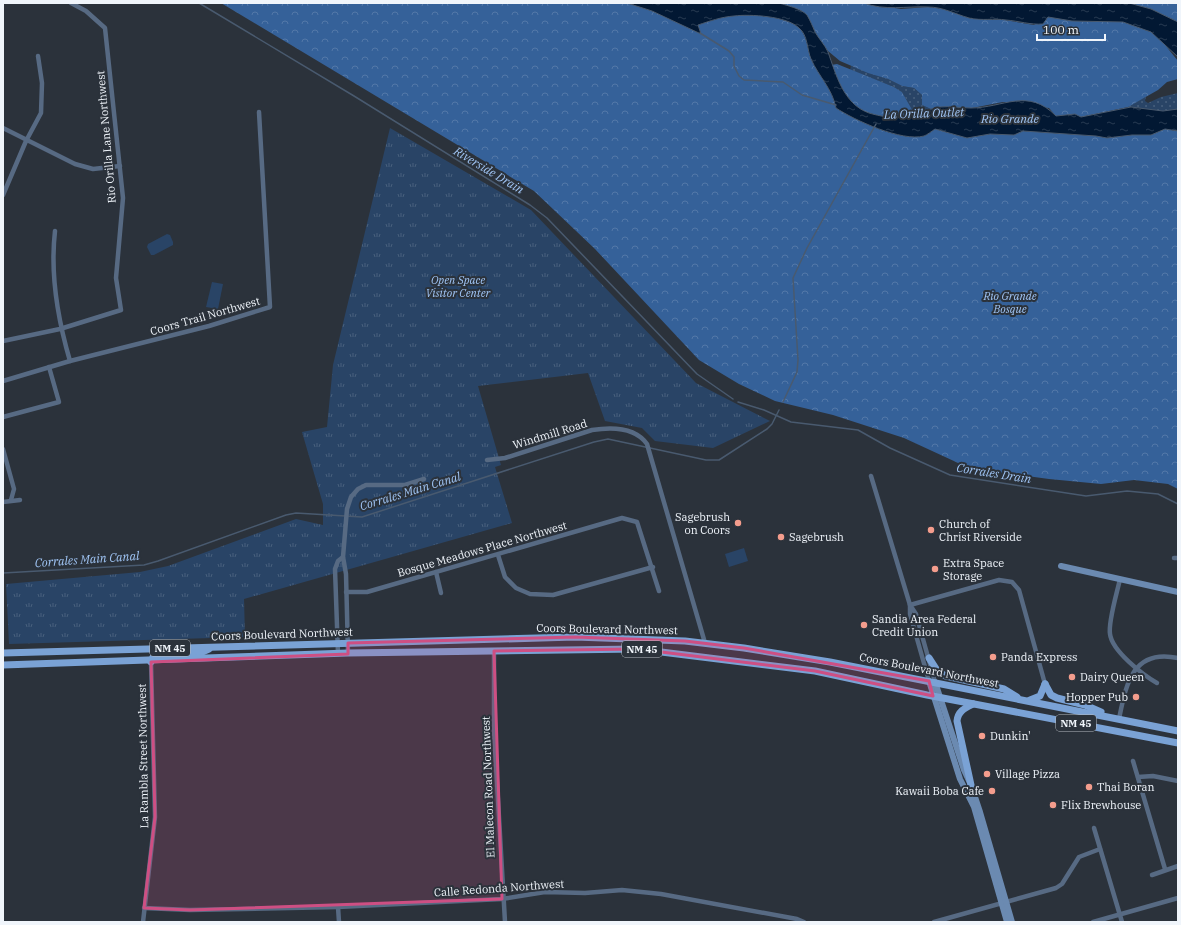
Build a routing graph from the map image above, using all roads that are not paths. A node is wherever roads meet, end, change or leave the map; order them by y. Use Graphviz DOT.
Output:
graph roads {
  1 [pos="71,3"];
  2 [pos="38,56"];
  3 [pos="259,112"];
  4 [pos="3,128"];
  5 [pos="26,140"];
  6 [pos="120,166"];
  7 [pos="3,195"];
  8 [pos="55,231"];
  9 [pos="60,329"];
  10 [pos="3,342"];
  11 [pos="70,361"];
  12 [pos="48,367"];
  13 [pos="3,381"];
  14 [pos="3,417"];
  15 [pos="3,449"];
  16 [pos="487,460"];
  17 [pos="871,476"];
  18 [pos="424,479"];
  19 [pos="11,500"];
  20 [pos="20,500"];
  21 [pos="3,502"];
  22 [pos="498,554"];
  23 [pos="343,557"];
  24 [pos="1061,566"];
  25 [pos="653,567"];
  26 [pos="436,572"];
  27 [pos="1120,579"];
  28 [pos="659,591"];
  29 [pos="346,592"];
  30 [pos="1178,592"];
  31 [pos="441,593"];
  32 [pos="910,605"];
  33 [pos="338,643"];
  34 [pos="348,643"];
  35 [pos="705,643"];
  36 [pos="215,647"];
  37 [pos="494,651"];
  38 [pos="3,653"];
  39 [pos="338,654"];
  40 [pos="348,654"];
  41 [pos="929,658"];
  42 [pos="1178,658"];
  43 [pos="150,662"];
  44 [pos="3,666"];
  45 [pos="1136,668"];
  46 [pos="932,681"];
  47 [pos="1157,683"];
  48 [pos="1045,684"];
  49 [pos="936,696"];
  50 [pos="1027,700"];
  51 [pos="973,704"];
  52 [pos="1116,718"];
  53 [pos="1110,730"];
  54 [pos="1178,731"];
  55 [pos="1178,738"];
  56 [pos="1178,743"];
  57 [pos="1133,761"];
  58 [pos="1138,777"];
  59 [pos="1178,781"];
  60 [pos="972,785"];
  61 [pos="1094,828"];
  62 [pos="1100,849"];
  63 [pos="1178,866"];
  64 [pos="1165,869"];
  65 [pos="1152,875"];
  66 [pos="1178,898"];
  67 [pos="502,899"];
  68 [pos="1004,903"];
  69 [pos="338,907"];
  70 [pos="144,908"];
  71 [pos="1120,915"];
  72 [pos="143,922"];
  73 [pos="339,922"];
  74 [pos="504,922"];
  75 [pos="804,922"];
  76 [pos="934,922"];
  77 [pos="1007,922"];
  78 [pos="1012,922"];
  79 [pos="1093,922"];
  80 [pos="1122,922"];
  1 -- 6 [label="street, Rio Orilla Lane Northwest"];
  2 -- 5 [label="street"];
  3 -- 11 [label="street, Coors Trail Northwest"];
  4 -- 5 [label="street"];
  5 -- 6 [label="street"];
  5 -- 7 [label="street"];
  6 -- 9 [label="street, Rio Orilla Lane Northwest"];
  8 -- 9 [label="street"];
  9 -- 10 [label="street"];
  9 -- 11 [label="street"];
  11 -- 12 [label="street, Coors Trail Northwest"];
  12 -- 13 [label="street, Coors Trail Northwest"];
  12 -- 14 [label="street"];
  15 -- 19 [label="street"];
  16 -- 35 [label="street, Windmill Road"];
  17 -- 32 [label="street"];
  18 -- 23 [label="street"];
  19 -- 20 [label="street"];
  19 -- 21 [label="street"];
  22 -- 25 [label="street"];
  22 -- 25 [label="street, Bosque Meadows Place Northwest"];
  22 -- 26 [label="street, Bosque Meadows Place Northwest"];
  23 -- 29 [label="street"];
  23 -- 33 [label="street"];
  24 -- 27 [label="street"];
  25 -- 28 [label="street"];
  26 -- 29 [label="street, Bosque Meadows Place Northwest"];
  26 -- 31 [label="street"];
  27 -- 30 [label="street"];
  27 -- 45 [label="street"];
  29 -- 34 [label="street"];
  32 -- 41 [label="street"];
  32 -- 46 [label="street"];
  32 -- 48 [label="street"];
  33 -- 34 [label="main road, Coors Boulevard Northwest / NM 45"];
  33 -- 36 [label="main road, Coors Boulevard Northwest / NM 45"];
  33 -- 39 [label="street"];
  34 -- 35 [label="main road, Coors Boulevard Northwest / NM 45"];
  34 -- 40 [label="street"];
  35 -- 46 [label="main road, Coors Boulevard Northwest / NM 45"];
  36 -- 38 [label="main road, Coors Boulevard Northwest / NM 45"];
  36 -- 43 [label="main road"];
  37 -- 40 [label="main road, Coors Boulevard Northwest / NM 45"];
  37 -- 49 [label="main road, Coors Boulevard Northwest / NM 45"];
  37 -- 67 [label="street, El Malecon Road Northwest"];
  39 -- 40 [label="main road, Coors Boulevard Northwest / NM 45"];
  39 -- 43 [label="main road, Coors Boulevard Northwest / NM 45"];
  41 -- 46 [label="street"];
  41 -- 50 [label="main road"];
  42 -- 45 [label="street"];
  43 -- 44 [label="main road, Coors Boulevard Northwest / NM 45"];
  43 -- 70 [label="street, La Rambla Street Northwest"];
  45 -- 47 [label="street"];
  45 -- 52 [label="street"];
  46 -- 49 [label="street"];
  46 -- 50 [label="main road, Coors Boulevard Northwest / NM 45"];
  48 -- 50 [label="main road"];
  48 -- 52 [label="main road"];
  49 -- 51 [label="main road, Coors Boulevard Northwest / NM 45"];
  49 -- 60 [label="street"];
  49 -- 68 [label="street"];
  50 -- 52 [label="main road, Coors Boulevard Northwest / NM 45"];
  51 -- 53 [label="main road, Coors Boulevard Northwest / NM 45"];
  51 -- 60 [label="main road"];
  52 -- 54 [label="main road, Coors Boulevard Northwest / NM 45"];
  53 -- 55 [label="main road"];
  53 -- 56 [label="main road, Coors Boulevard Northwest / NM 45"];
  57 -- 58 [label="street"];
  58 -- 59 [label="street"];
  58 -- 64 [label="street"];
  60 -- 68 [label="street"];
  61 -- 62 [label="street"];
  62 -- 68 [label="street"];
  62 -- 71 [label="street"];
  63 -- 64 [label="street"];
  64 -- 65 [label="street"];
  66 -- 71 [label="street"];
  67 -- 69 [label="street, Calle Redonda Northwest"];
  67 -- 74 [label="street, El Malecon Road Northwest"];
  67 -- 75 [label="street, Calle Redonda Northwest"];
  68 -- 76 [label="street"];
  68 -- 77 [label="street"];
  68 -- 78 [label="street"];
  69 -- 70 [label="street, Calle Redonda Northwest"];
  69 -- 73 [label="street"];
  70 -- 72 [label="street, La Rambla Street Northwest"];
  71 -- 79 [label="street"];
  71 -- 80 [label="street"];
}
